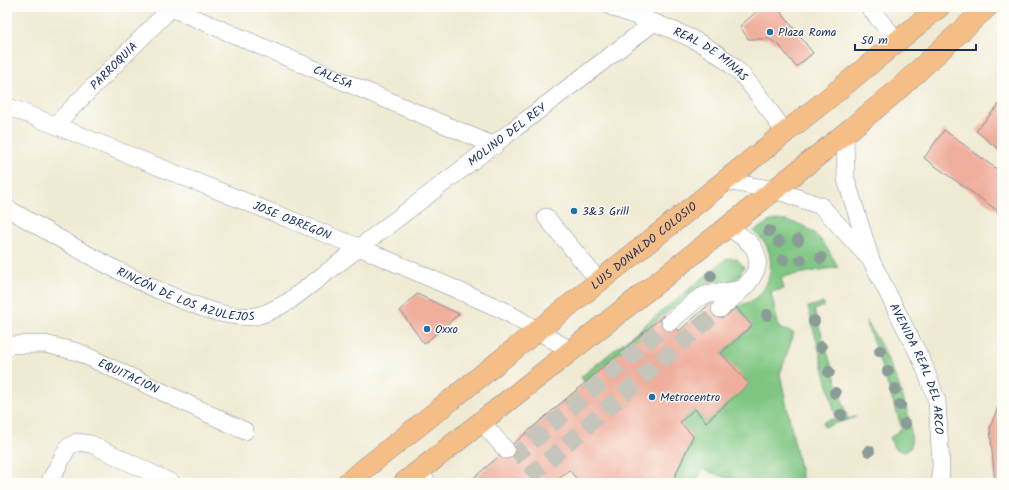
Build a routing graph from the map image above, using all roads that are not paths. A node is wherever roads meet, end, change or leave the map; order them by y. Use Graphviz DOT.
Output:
graph roads {
  1 [pos="612,7"];
  2 [pos="869,7"];
  3 [pos="939,7"];
  4 [pos="987,7"];
  5 [pos="172,8"];
  6 [pos="653,23"];
  7 [pos="897,42"];
  8 [pos="7,106"];
  9 [pos="56,124"];
  10 [pos="786,133"];
  11 [pos="845,133"];
  12 [pos="495,146"];
  13 [pos="725,181"];
  14 [pos="775,190"];
  15 [pos="7,208"];
  16 [pos="546,217"];
  17 [pos="728,227"];
  18 [pos="361,248"];
  19 [pos="871,260"];
  20 [pos="599,281"];
  21 [pos="742,289"];
  22 [pos="720,309"];
  23 [pos="670,322"];
  24 [pos="537,331"];
  25 [pos="7,345"];
  26 [pos="570,350"];
  27 [pos="482,422"];
  28 [pos="245,431"];
  29 [pos="506,450"];
  30 [pos="417,479"];
  31 [pos="50,483"];
  32 [pos="172,483"];
  33 [pos="347,483"];
  34 [pos="940,483"];
  1 -- 6 [label="street, REAL DE MINAS"];
  2 -- 7 [label="street"];
  3 -- 7 [label="main road, LUIS DONALDO COLOSIO"];
  4 -- 11 [label="main road"];
  5 -- 9 [label="street, PARROQUIA"];
  5 -- 12 [label="street, CALESA"];
  6 -- 10 [label="street, REAL DE MINAS"];
  6 -- 12 [label="street, MOLINO DEL REY"];
  7 -- 10 [label="main road, LUIS DONALDO COLOSIO"];
  8 -- 9 [label="street, JOSE OBREGON"];
  9 -- 18 [label="street, JOSE OBREGON"];
  10 -- 13 [label="main road, LUIS DONALDO COLOSIO"];
  11 -- 14 [label="main road"];
  11 -- 19 [label="street, AVENIDA REAL DEL ARCO"];
  12 -- 18 [label="street, MOLINO DEL REY"];
  13 -- 14 [label="street, AVENIDA REAL DEL ARCO"];
  13 -- 20 [label="main road, LUIS DONALDO COLOSIO"];
  14 -- 17 [label="main road"];
  14 -- 19 [label="street, AVENIDA REAL DEL ARCO"];
  15 -- 18 [label="street, RINCÓN DE LOS AZULEJOS"];
  16 -- 20 [label="street"];
  17 -- 21 [label="street"];
  17 -- 26 [label="main road"];
  18 -- 24 [label="street, JOSE OBREGON"];
  19 -- 34 [label="street, AVENIDA REAL DEL ARCO"];
  20 -- 24 [label="main road, LUIS DONALDO COLOSIO"];
  21 -- 22 [label="street"];
  21 -- 23 [label="street"];
  24 -- 26 [label="street, JOSE OBREGON"];
  24 -- 33 [label="main road, LUIS DONALDO COLOSIO"];
  25 -- 28 [label="street, EQUITACION"];
  26 -- 27 [label="main road"];
  27 -- 29 [label="street"];
  27 -- 30 [label="main road"];
  31 -- 32 [label="street"];
}
